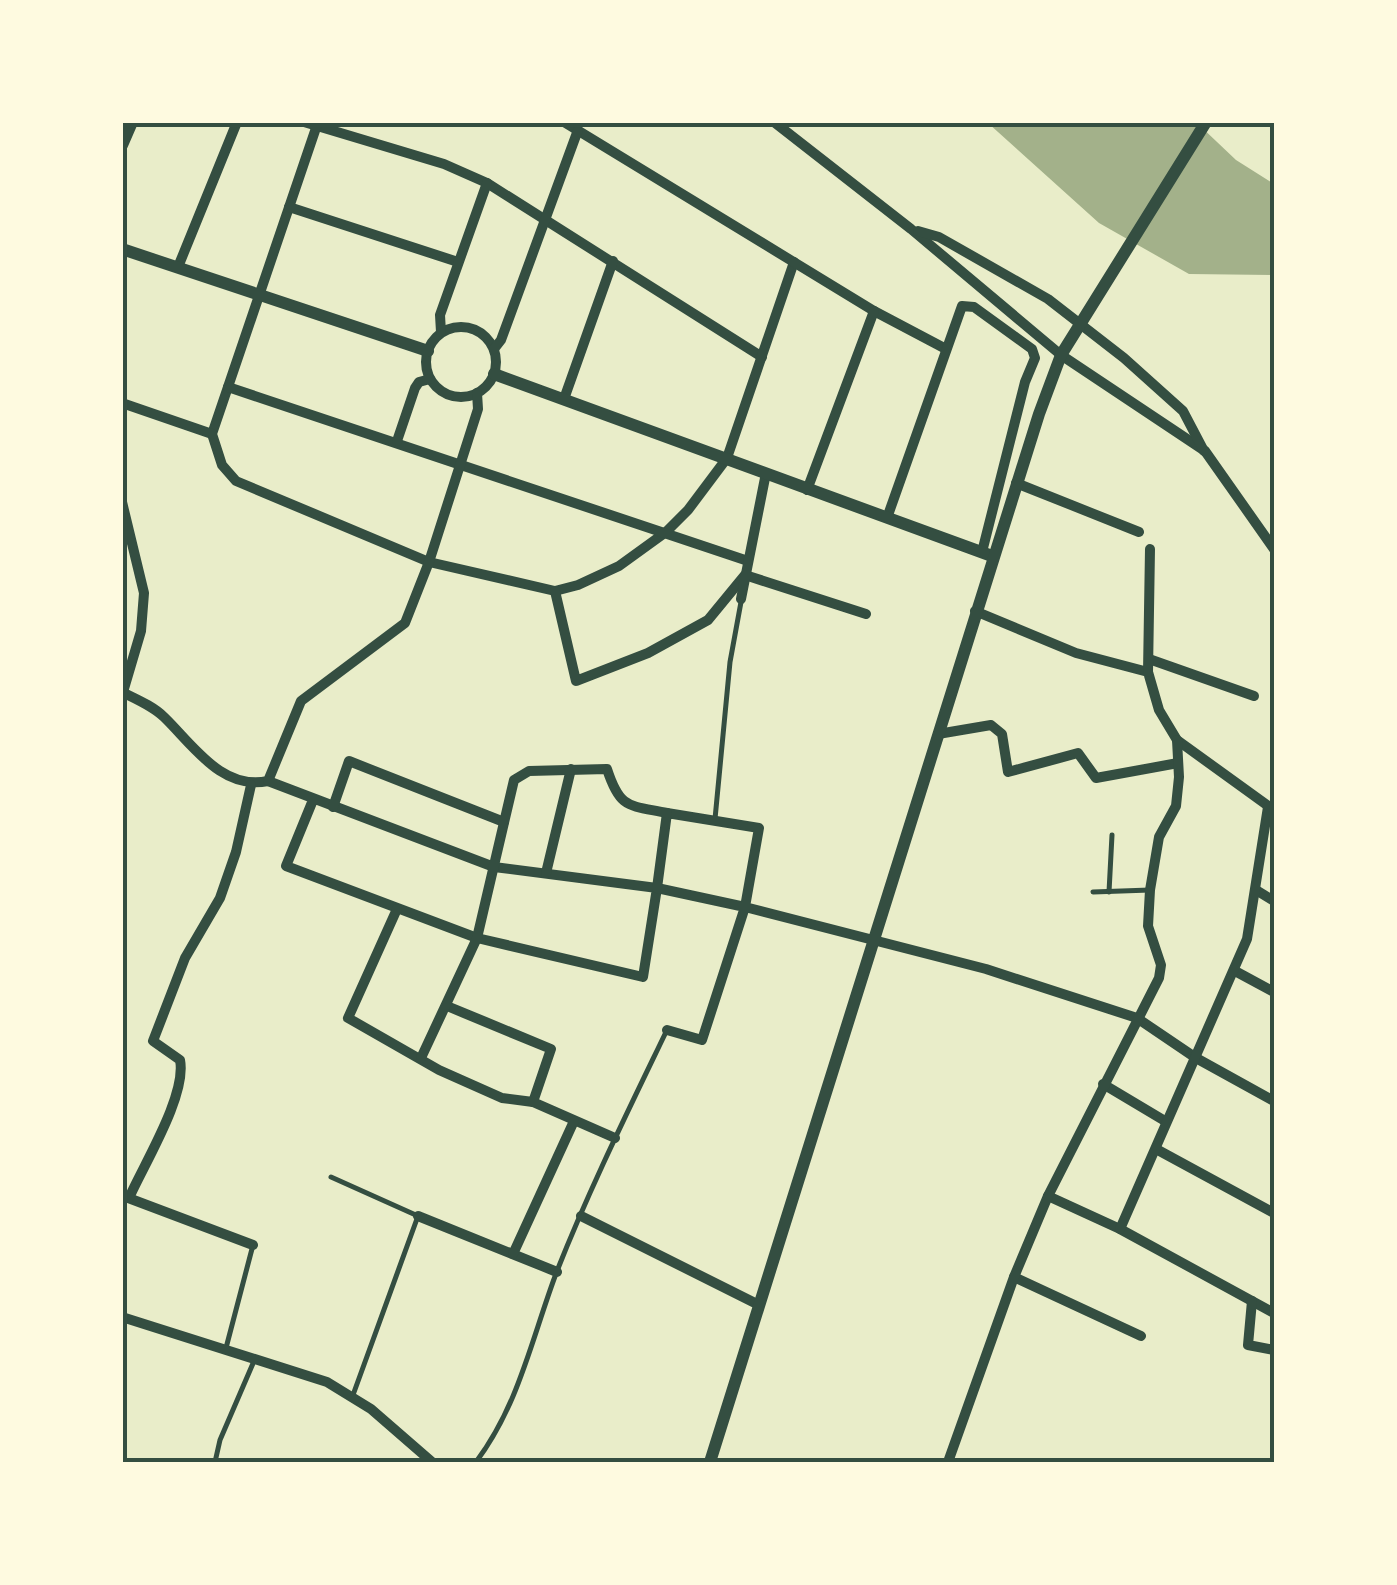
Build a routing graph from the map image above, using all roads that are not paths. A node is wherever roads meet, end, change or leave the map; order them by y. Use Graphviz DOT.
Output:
graph roads {
  1 [pos="132,122"];
  2 [pos="237,122"];
  3 [pos="304,122"];
  4 [pos="564,122"];
  5 [pos="774,122"];
  6 [pos="1206,122"];
  7 [pos="318,124"];
  8 [pos="578,130"];
  9 [pos="122,145"];
  10 [pos="487,183"];
  11 [pos="289,207"];
  12 [pos="544,220"];
  13 [pos="911,229"];
  14 [pos="122,249"];
  15 [pos="458,262"];
  16 [pos="613,262"];
  17 [pos="794,262"];
  18 [pos="178,267"];
  19 [pos="260,295"];
  20 [pos="874,311"];
  21 [pos="441,332"];
  22 [pos="494,348"];
  23 [pos="946,349"];
  24 [pos="1065,350"];
  25 [pos="428,351"];
  26 [pos="762,357"];
  27 [pos="494,374"];
  28 [pos="430,379"];
  29 [pos="228,386"];
  30 [pos="476,394"];
  31 [pos="564,399"];
  32 [pos="122,403"];
  33 [pos="212,434"];
  34 [pos="397,441"];
  35 [pos="1205,452"];
  36 [pos="727,458"];
  37 [pos="460,463"];
  38 [pos="766,474"];
  39 [pos="1016,483"];
  40 [pos="808,490"];
  41 [pos="122,502"];
  42 [pos="887,518"];
  43 [pos="666,532"];
  44 [pos="1139,532"];
  45 [pos="1150,549"];
  46 [pos="1274,549"];
  47 [pos="987,554"];
  48 [pos="428,562"];
  49 [pos="748,562"];
  50 [pos="745,575"];
  51 [pos="555,592"];
  52 [pos="741,599"];
  53 [pos="975,611"];
  54 [pos="866,614"];
  55 [pos="1149,660"];
  56 [pos="1148,672"];
  57 [pos="123,692"];
  58 [pos="1254,696"];
  59 [pos="938,734"];
  60 [pos="1177,740"];
  61 [pos="1178,763"];
  62 [pos="571,768"];
  63 [pos="268,782"];
  64 [pos="251,785"];
  65 [pos="312,800"];
  66 [pos="333,807"];
  67 [pos="1272,808"];
  68 [pos="667,813"];
  69 [pos="714,820"];
  70 [pos="504,822"];
  71 [pos="1112,835"];
  72 [pos="494,867"];
  73 [pos="546,872"];
  74 [pos="657,888"];
  75 [pos="1150,890"];
  76 [pos="1256,890"];
  77 [pos="1093,892"];
  78 [pos="1109,892"];
  79 [pos="1274,901"];
  80 [pos="746,907"];
  81 [pos="397,909"];
  82 [pos="477,938"];
  83 [pos="872,942"];
  84 [pos="1235,971"];
  85 [pos="1274,992"];
  86 [pos="447,1006"];
  87 [pos="1137,1018"];
  88 [pos="667,1030"];
  89 [pos="421,1058"];
  90 [pos="1196,1058"];
  91 [pos="1103,1084"];
  92 [pos="1274,1101"];
  93 [pos="533,1102"];
  94 [pos="574,1121"];
  95 [pos="1165,1121"];
  96 [pos="615,1138"];
  97 [pos="1156,1149"];
  98 [pos="331,1177"];
  99 [pos="1048,1196"];
  100 [pos="126,1197"];
  101 [pos="1274,1213"];
  102 [pos="418,1216"];
  103 [pos="581,1216"];
  104 [pos="1120,1229"];
  105 [pos="253,1245"];
  106 [pos="513,1254"];
  107 [pos="557,1272"];
  108 [pos="1014,1278"];
  109 [pos="1252,1301"];
  110 [pos="759,1306"];
  111 [pos="1274,1313"];
  112 [pos="122,1317"];
  113 [pos="1141,1336"];
  114 [pos="226,1349"];
  115 [pos="1274,1350"];
  116 [pos="255,1358"];
  117 [pos="352,1398"];
  118 [pos="215,1462"];
  119 [pos="432,1462"];
  120 [pos="476,1462"];
  121 [pos="710,1462"];
  122 [pos="948,1462"];
  1 -- 9 [label="street"];
  2 -- 18 [label="street"];
  3 -- 7 [label="street"];
  4 -- 8 [label="street"];
  5 -- 13 [label="street"];
  6 -- 24 [label="street"];
  7 -- 10 [label="street"];
  7 -- 11 [label="street"];
  8 -- 12 [label="street"];
  8 -- 17 [label="street"];
  10 -- 12 [label="street"];
  10 -- 15 [label="street"];
  11 -- 15 [label="street"];
  11 -- 19 [label="street"];
  12 -- 16 [label="street"];
  12 -- 22 [label="street"];
  13 -- 24 [label="street"];
  13 -- 35 [label="street"];
  14 -- 18 [label="street"];
  15 -- 21 [label="street"];
  16 -- 26 [label="street"];
  16 -- 31 [label="street"];
  17 -- 20 [label="street"];
  17 -- 26 [label="street"];
  18 -- 19 [label="street"];
  19 -- 25 [label="street"];
  19 -- 29 [label="street"];
  20 -- 23 [label="street"];
  20 -- 40 [label="street"];
  21 -- 22 [label="street"];
  21 -- 25 [label="street"];
  22 -- 27 [label="street"];
  23 -- 42 [label="street"];
  23 -- 47 [label="street"];
  24 -- 35 [label="street"];
  24 -- 39 [label="street"];
  25 -- 28 [label="street"];
  26 -- 36 [label="street"];
  27 -- 30 [label="street"];
  27 -- 31 [label="street"];
  28 -- 30 [label="street"];
  28 -- 34 [label="street"];
  29 -- 33 [label="street"];
  29 -- 34 [label="street"];
  30 -- 37 [label="street"];
  31 -- 36 [label="street"];
  32 -- 33 [label="street"];
  33 -- 48 [label="street"];
  34 -- 37 [label="street"];
  35 -- 46 [label="street"];
  36 -- 38 [label="street"];
  36 -- 43 [label="street"];
  37 -- 43 [label="street"];
  37 -- 48 [label="street"];
  38 -- 40 [label="street"];
  38 -- 49 [label="street"];
  39 -- 44 [label="street"];
  39 -- 47 [label="street"];
  40 -- 42 [label="street"];
  41 -- 57 [label="street"];
  42 -- 47 [label="street"];
  43 -- 49 [label="street"];
  43 -- 51 [label="street"];
  45 -- 55 [label="street"];
  47 -- 53 [label="street"];
  48 -- 51 [label="street"];
  48 -- 63 [label="street"];
  49 -- 50 [label="street"];
  50 -- 51 [label="street"];
  50 -- 52 [label="street"];
  50 -- 54 [label="street"];
  52 -- 69 [label="lane"];
  53 -- 56 [label="street"];
  53 -- 59 [label="street"];
  55 -- 56 [label="street"];
  55 -- 58 [label="street"];
  56 -- 60 [label="street"];
  57 -- 64 [label="street"];
  59 -- 61 [label="street"];
  59 -- 83 [label="street"];
  60 -- 61 [label="street"];
  60 -- 67 [label="street"];
  61 -- 75 [label="street"];
  62 -- 68 [label="street"];
  62 -- 70 [label="street"];
  62 -- 73 [label="street"];
  63 -- 64 [label="street"];
  63 -- 65 [label="street"];
  64 -- 100 [label="street"];
  65 -- 66 [label="street"];
  65 -- 81 [label="street"];
  66 -- 70 [label="street"];
  66 -- 72 [label="street"];
  67 -- 76 [label="street"];
  68 -- 69 [label="street"];
  68 -- 74 [label="street"];
  69 -- 80 [label="street"];
  70 -- 72 [label="street"];
  71 -- 78 [label="lane"];
  72 -- 73 [label="street"];
  72 -- 82 [label="street"];
  73 -- 74 [label="street"];
  74 -- 80 [label="street"];
  74 -- 82 [label="street"];
  75 -- 78 [label="lane"];
  75 -- 87 [label="street"];
  76 -- 79 [label="street"];
  76 -- 84 [label="street"];
  77 -- 78 [label="lane"];
  80 -- 83 [label="street"];
  80 -- 88 [label="street"];
  81 -- 82 [label="street"];
  81 -- 89 [label="street"];
  82 -- 86 [label="street"];
  83 -- 87 [label="street"];
  83 -- 110 [label="street"];
  84 -- 85 [label="street"];
  84 -- 90 [label="street"];
  86 -- 89 [label="street"];
  86 -- 93 [label="street"];
  87 -- 90 [label="street"];
  87 -- 91 [label="street"];
  88 -- 96 [label="lane"];
  89 -- 93 [label="street"];
  90 -- 92 [label="street"];
  90 -- 95 [label="street"];
  91 -- 95 [label="street"];
  91 -- 99 [label="street"];
  93 -- 94 [label="street"];
  94 -- 96 [label="street"];
  94 -- 106 [label="street"];
  95 -- 97 [label="street"];
  96 -- 103 [label="lane"];
  97 -- 101 [label="street"];
  97 -- 104 [label="street"];
  98 -- 102 [label="lane"];
  99 -- 104 [label="street"];
  99 -- 108 [label="street"];
  100 -- 105 [label="street"];
  102 -- 106 [label="street"];
  102 -- 117 [label="lane"];
  103 -- 107 [label="lane"];
  103 -- 110 [label="street"];
  104 -- 109 [label="street"];
  105 -- 114 [label="lane"];
  106 -- 107 [label="street"];
  107 -- 120 [label="lane"];
  108 -- 113 [label="street"];
  108 -- 122 [label="street"];
  109 -- 111 [label="street"];
  109 -- 115 [label="street"];
  110 -- 121 [label="street"];
  112 -- 114 [label="street"];
  114 -- 116 [label="street"];
  116 -- 117 [label="street"];
  116 -- 118 [label="lane"];
  117 -- 119 [label="street"];
}
